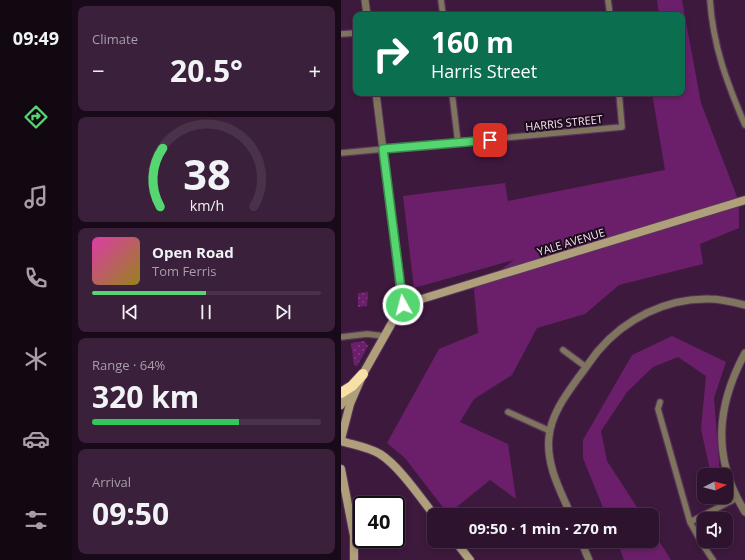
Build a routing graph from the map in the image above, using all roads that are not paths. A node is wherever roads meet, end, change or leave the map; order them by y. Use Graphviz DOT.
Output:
graph roads {
  1 [pos="365,0"];
  2 [pos="441,0"];
  3 [pos="608,0"];
  4 [pos="710,0"];
  5 [pos="367,12"];
  6 [pos="443,12"];
  7 [pos="610,12"];
  8 [pos="353,33"];
  9 [pos="341,34"];
  10 [pos="376,96"];
  11 [pos="452,96"];
  12 [pos="619,96"];
  13 [pos="745,124"];
  14 [pos="458,143"];
  15 [pos="383,149"];
  16 [pos="341,154"];
  17 [pos="745,200"];
  18 [pos="403,305"];
  19 [pos="745,305"];
  20 [pos="384,336"];
  21 [pos="341,337"];
  22 [pos="563,350"];
  23 [pos="745,353"];
  24 [pos="586,367"];
  25 [pos="363,374"];
  26 [pos="341,393"];
  27 [pos="660,402"];
  28 [pos="341,405"];
  29 [pos="508,412"];
  30 [pos="550,431"];
  31 [pos="341,440"];
  32 [pos="341,469"];
  33 [pos="341,497"];
  34 [pos="737,498"];
  35 [pos="428,508"];
  36 [pos="568,508"];
  37 [pos="745,512"];
  38 [pos="690,522"];
  39 [pos="353,526"];
  40 [pos="355,548"];
  41 [pos="461,548"];
  42 [pos="584,548"];
  43 [pos="354,560"];
  44 [pos="470,560"];
  45 [pos="589,560"];
  46 [pos="713,560"];
  1 -- 5 [label="street"];
  2 -- 6 [label="street"];
  3 -- 7 [label="street"];
  4 -- 13 [label="street"];
  8 -- 9 [label="street"];
  10 -- 15 [label="street"];
  11 -- 14 [label="street"];
  12 -- 14 [label="street, HARRIS STREET"];
  14 -- 15 [label="street, HARRIS STREET"];
  15 -- 16 [label="street, HARRIS STREET"];
  15 -- 18 [label="street"];
  17 -- 18 [label="main road, YALE AVENUE"];
  18 -- 20 [label="main road"];
  19 -- 24 [label="street"];
  20 -- 21 [label="street"];
  20 -- 25 [label="main road"];
  22 -- 24 [label="street"];
  23 -- 34 [label="street"];
  24 -- 30 [label="street"];
  25 -- 26 [label="highway"];
  25 -- 28 [label="main road"];
  25 -- 31 [label="main road"];
  27 -- 38 [label="street"];
  29 -- 30 [label="street"];
  30 -- 36 [label="street"];
  31 -- 35 [label="main road"];
  32 -- 39 [label="main road"];
  33 -- 39 [label="main road"];
  34 -- 37 [label="street"];
  34 -- 38 [label="street"];
  38 -- 46 [label="street"];
  40 -- 43 [label="main road"];
  41 -- 44 [label="main road"];
  42 -- 45 [label="street"];
}
